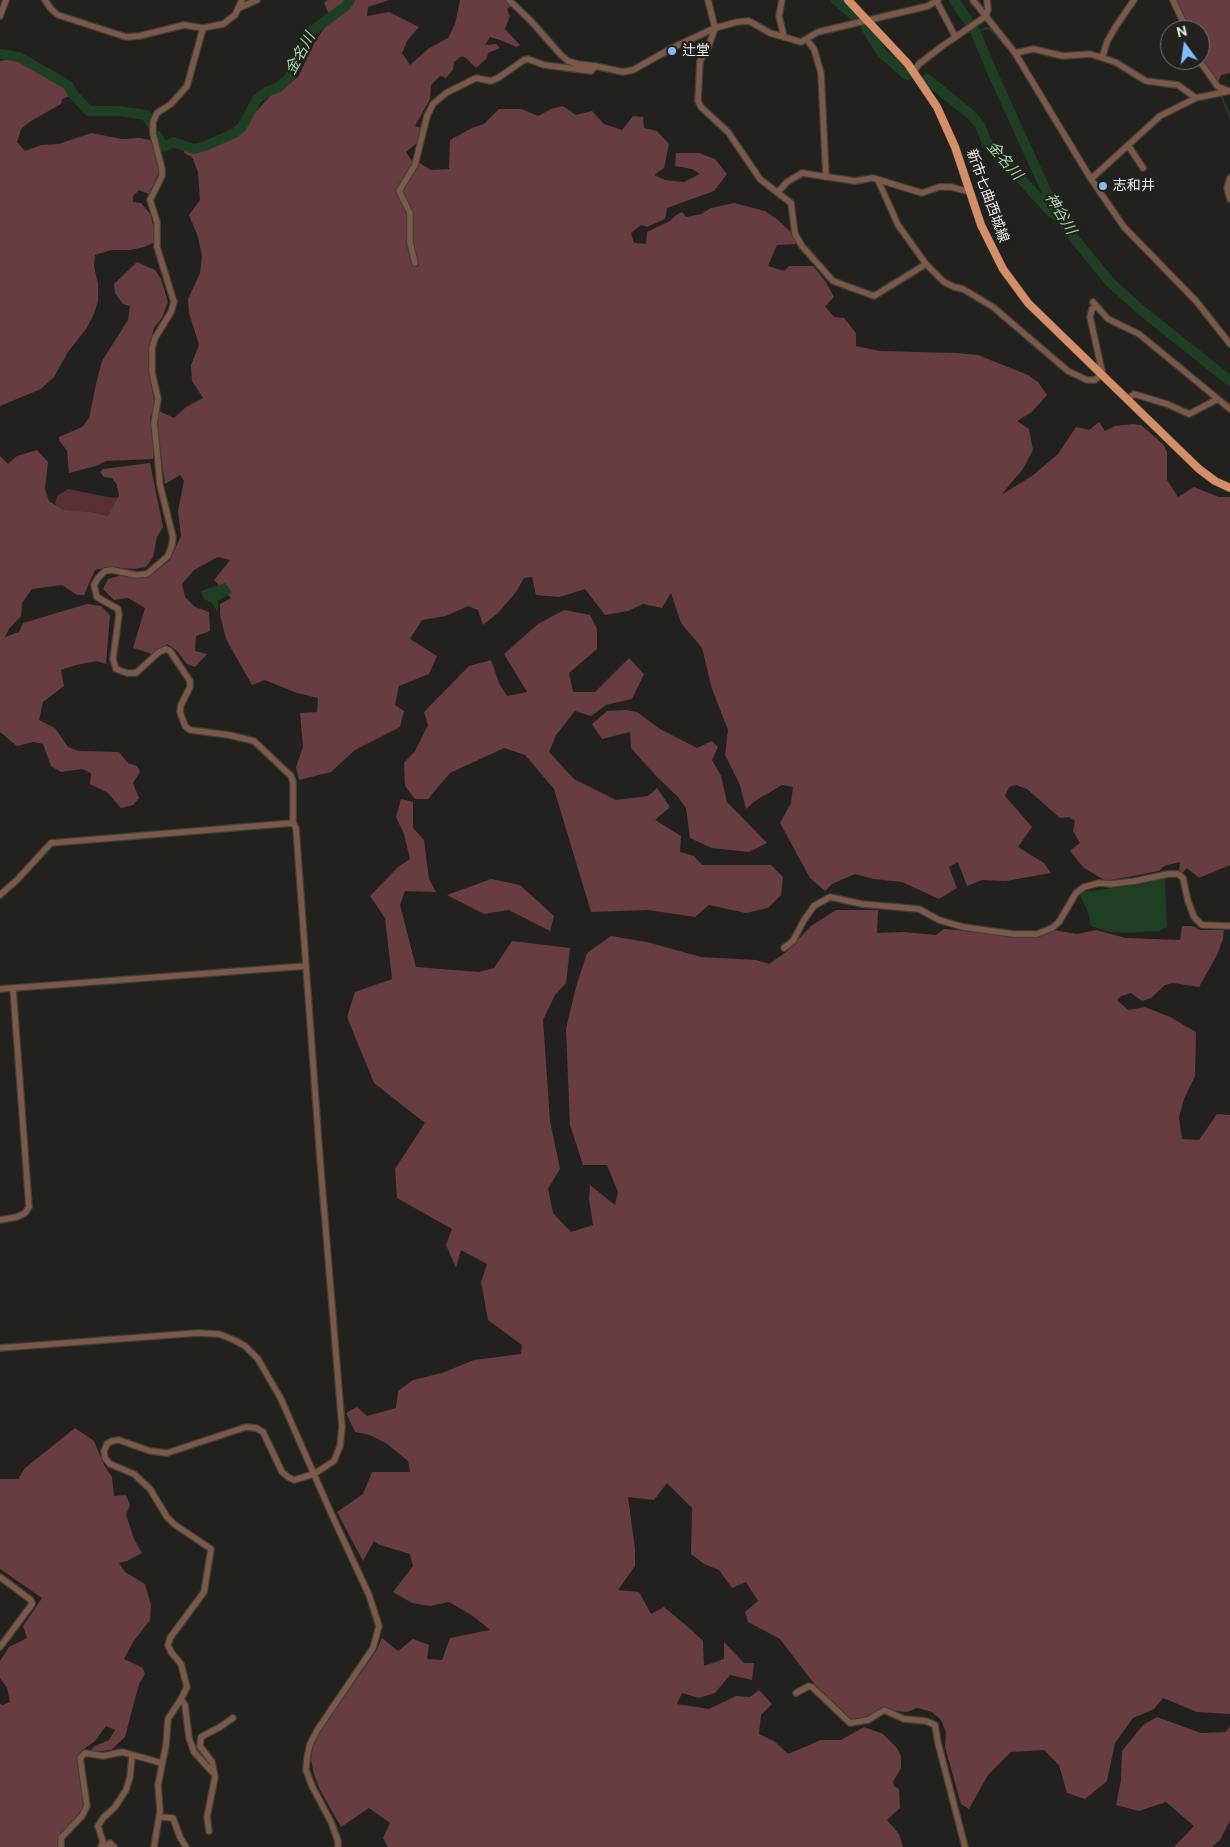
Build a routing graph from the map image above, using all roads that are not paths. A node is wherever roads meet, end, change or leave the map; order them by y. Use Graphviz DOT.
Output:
graph roads {
  1 [pos="6,0"];
  2 [pos="44,0"];
  3 [pos="242,0"];
  4 [pos="257,0"];
  5 [pos="509,0"];
  6 [pos="708,0"];
  7 [pos="782,0"];
  8 [pos="848,0"];
  9 [pos="937,0"];
  10 [pos="973,0"];
  11 [pos="987,0"];
  12 [pos="1134,0"];
  13 [pos="1173,0"];
  14 [pos="239,8"];
  15 [pos="0,16"];
  16 [pos="984,17"];
  17 [pos="1182,20"];
  18 [pos="868,22"];
  19 [pos="203,28"];
  20 [pos="715,28"];
  21 [pos="955,36"];
  22 [pos="784,37"];
  23 [pos="806,40"];
  24 [pos="1014,53"];
  25 [pos="1102,58"];
  26 [pos="595,66"];
  27 [pos="1206,70"];
  28 [pos="914,71"];
  29 [pos="1229,91"];
  30 [pos="1196,98"];
  31 [pos="1128,145"];
  32 [pos="1143,168"];
  33 [pos="826,177"];
  34 [pos="1230,178"];
  35 [pos="1091,179"];
  36 [pos="878,180"];
  37 [pos="778,192"];
  38 [pos="970,192"];
  39 [pos="1230,199"];
  40 [pos="416,263"];
  41 [pos="926,264"];
  42 [pos="1230,344"];
  43 [pos="1101,375"];
  44 [pos="1218,399"];
  45 [pos="1127,400"];
  46 [pos="1230,409"];
  47 [pos="1230,488"];
  48 [pos="293,823"];
  49 [pos="0,895"];
  50 [pos="1230,926"];
  51 [pos="784,948"];
  52 [pos="306,966"];
  53 [pos="13,988"];
  54 [pos="0,989"];
  55 [pos="0,1220"];
  56 [pos="0,1348"];
  57 [pos="314,1474"];
  58 [pos="0,1577"];
  59 [pos="0,1647"];
  60 [pos="796,1693"];
  61 [pos="182,1699"];
  62 [pos="233,1718"];
  63 [pos="132,1756"];
  64 [pos="162,1763"];
  65 [pos="214,1774"];
  66 [pos="159,1817"];
  67 [pos="209,1831"];
  68 [pos="61,1847"];
  69 [pos="101,1847"];
  70 [pos="105,1847"];
  71 [pos="114,1847"];
  72 [pos="154,1847"];
  73 [pos="186,1847"];
  74 [pos="338,1847"];
  75 [pos="965,1847"];
  1 -- 15 [label="street"];
  2 -- 19 [label="street"];
  3 -- 14 [label="street"];
  4 -- 14 [label="street"];
  5 -- 26 [label="street"];
  6 -- 20 [label="street"];
  7 -- 22 [label="street"];
  8 -- 18 [label="main road, 新市七曲西城線"];
  9 -- 18 [label="street"];
  9 -- 21 [label="street"];
  10 -- 16 [label="street"];
  11 -- 16 [label="street"];
  12 -- 25 [label="street"];
  13 -- 17 [label="street"];
  14 -- 19 [label="street"];
  16 -- 21 [label="street"];
  16 -- 24 [label="street"];
  18 -- 23 [label="street"];
  18 -- 28 [label="main road, 新市七曲西城線"];
  19 -- 48 [label="street"];
  20 -- 22 [label="street"];
  20 -- 26 [label="street"];
  20 -- 37 [label="street"];
  21 -- 28 [label="street"];
  22 -- 23 [label="street"];
  23 -- 33 [label="street"];
  24 -- 25 [label="street"];
  24 -- 35 [label="street"];
  25 -- 30 [label="street"];
  26 -- 40 [label="street"];
  27 -- 29 [label="street"];
  28 -- 38 [label="main road, 新市七曲西城線"];
  29 -- 30 [label="street"];
  30 -- 31 [label="street"];
  31 -- 32 [label="street"];
  31 -- 35 [label="street"];
  33 -- 36 [label="street"];
  33 -- 37 [label="street"];
  34 -- 39 [label="street"];
  35 -- 42 [label="street"];
  36 -- 38 [label="street"];
  36 -- 41 [label="street"];
  37 -- 41 [label="street"];
  38 -- 43 [label="main road, 新市七曲西城線"];
  41 -- 43 [label="street"];
  43 -- 44 [label="street"];
  43 -- 45 [label="main road, 新市七曲西城線"];
  44 -- 45 [label="street"];
  44 -- 46 [label="street"];
  45 -- 47 [label="main road, 新市七曲西城線"];
  48 -- 49 [label="street"];
  48 -- 52 [label="street"];
  50 -- 51 [label="street"];
  52 -- 53 [label="street"];
  52 -- 57 [label="street"];
  53 -- 54 [label="street"];
  53 -- 55 [label="street"];
  56 -- 57 [label="street"];
  57 -- 61 [label="street"];
  57 -- 74 [label="street"];
  58 -- 59 [label="street"];
  60 -- 75 [label="street"];
  61 -- 64 [label="street"];
  61 -- 65 [label="street"];
  62 -- 65 [label="street"];
  63 -- 64 [label="street"];
  63 -- 68 [label="street"];
  63 -- 69 [label="street"];
  64 -- 66 [label="street"];
  65 -- 67 [label="street"];
  66 -- 72 [label="street"];
  66 -- 73 [label="street"];
  70 -- 71 [label="street"];
}
